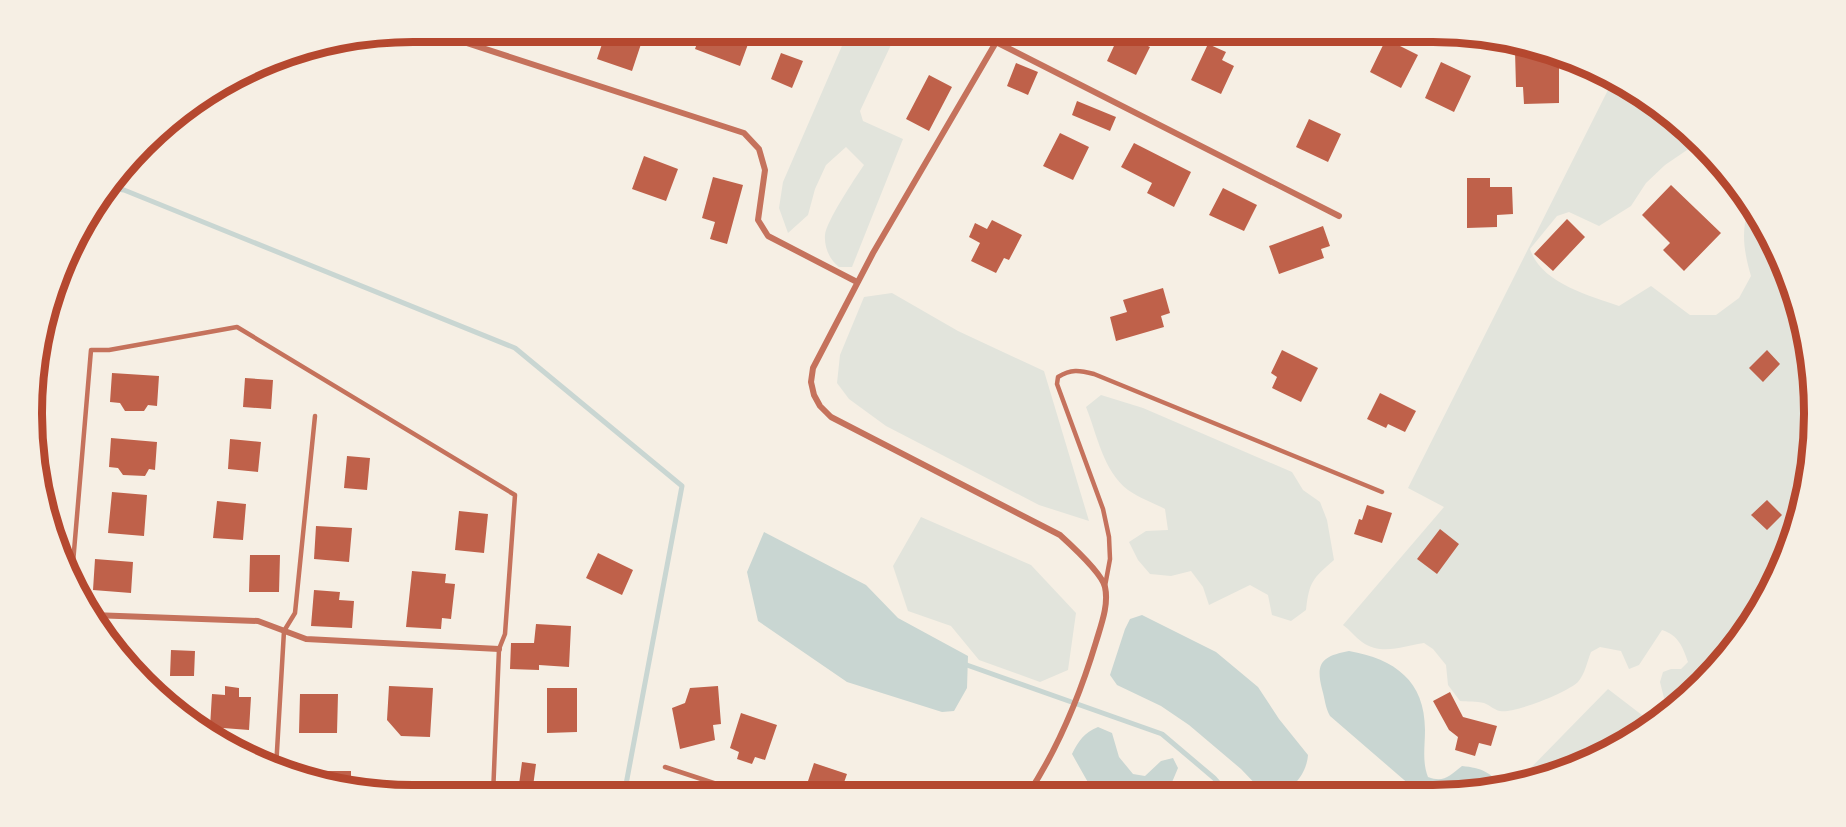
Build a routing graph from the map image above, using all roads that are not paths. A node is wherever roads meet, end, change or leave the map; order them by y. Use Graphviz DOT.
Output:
graph roads {
  1 [pos="464,42"];
  2 [pos="996,42"];
  3 [pos="1339,216"];
  4 [pos="857,282"];
  5 [pos="315,416"];
  6 [pos="1382,492"];
  7 [pos="73,563"];
  8 [pos="1105,586"];
  9 [pos="102,615"];
  10 [pos="284,631"];
  11 [pos="499,649"];
  12 [pos="277,759"];
  13 [pos="665,767"];
  14 [pos="493,785"];
  15 [pos="720,785"];
  16 [pos="1034,785"];
  1 -- 4 [label="street"];
  2 -- 3 [label="street"];
  2 -- 4 [label="street"];
  4 -- 8 [label="street"];
  5 -- 10 [label="lane"];
  6 -- 8 [label="lane"];
  7 -- 11 [label="lane"];
  8 -- 16 [label="street"];
  9 -- 10 [label="street"];
  10 -- 11 [label="street"];
  10 -- 12 [label="lane"];
  11 -- 14 [label="lane"];
  13 -- 15 [label="lane"];
}
